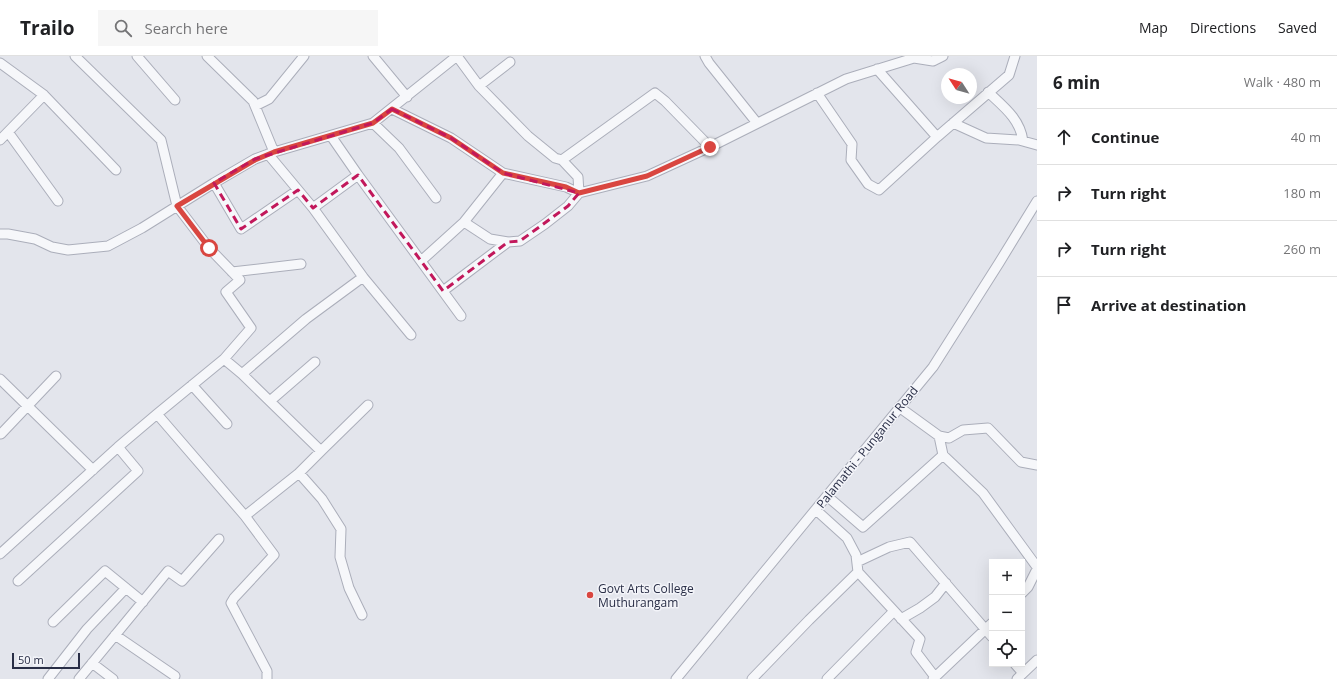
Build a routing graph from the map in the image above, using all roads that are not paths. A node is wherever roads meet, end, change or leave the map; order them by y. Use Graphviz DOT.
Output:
graph roads {
  1 [pos="75,56"];
  2 [pos="137,56"];
  3 [pos="208,56"];
  4 [pos="304,56"];
  5 [pos="373,56"];
  6 [pos="457,56"];
  7 [pos="705,56"];
  8 [pos="943,56"];
  9 [pos="1015,56"];
  10 [pos="510,62"];
  11 [pos="0,63"];
  12 [pos="877,69"];
  13 [pos="479,86"];
  14 [pos="988,92"];
  15 [pos="817,94"];
  16 [pos="44,95"];
  17 [pos="407,97"];
  18 [pos="175,100"];
  19 [pos="255,106"];
  20 [pos="392,109"];
  21 [pos="953,122"];
  22 [pos="373,123"];
  23 [pos="757,123"];
  24 [pos="8,132"];
  25 [pos="332,136"];
  26 [pos="937,137"];
  27 [pos="0,140"];
  28 [pos="1023,141"];
  29 [pos="1037,145"];
  30 [pos="710,147"];
  31 [pos="271,153"];
  32 [pos="562,160"];
  33 [pos="116,170"];
  34 [pos="503,173"];
  35 [pos="358,175"];
  36 [pos="214,183"];
  37 [pos="298,190"];
  38 [pos="579,193"];
  39 [pos="436,198"];
  40 [pos="58,201"];
  41 [pos="1037,201"];
  42 [pos="177,206"];
  43 [pos="313,208"];
  44 [pos="464,222"];
  45 [pos="0,234"];
  46 [pos="508,242"];
  47 [pos="421,261"];
  48 [pos="301,264"];
  49 [pos="232,272"];
  50 [pos="363,277"];
  51 [pos="443,291"];
  52 [pos="462,316"];
  53 [pos="411,334"];
  54 [pos="224,359"];
  55 [pos="316,362"];
  56 [pos="242,374"];
  57 [pos="56,376"];
  58 [pos="0,379"];
  59 [pos="192,385"];
  60 [pos="270,401"];
  61 [pos="27,405"];
  62 [pos="368,405"];
  63 [pos="900,407"];
  64 [pos="157,414"];
  65 [pos="227,424"];
  66 [pos="1,434"];
  67 [pos="939,436"];
  68 [pos="118,447"];
  69 [pos="321,451"];
  70 [pos="943,456"];
  71 [pos="1037,466"];
  72 [pos="93,470"];
  73 [pos="299,473"];
  74 [pos="827,496"];
  75 [pos="816,510"];
  76 [pos="245,516"];
  77 [pos="220,539"];
  78 [pos="0,554"];
  79 [pos="857,562"];
  80 [pos="1037,568"];
  81 [pos="858,572"];
  82 [pos="18,581"];
  83 [pos="946,583"];
  84 [pos="126,588"];
  85 [pos="1029,590"];
  86 [pos="143,602"];
  87 [pos="894,611"];
  88 [pos="362,616"];
  89 [pos="901,619"];
  90 [pos="53,622"];
  91 [pos="989,626"];
  92 [pos="115,636"];
  93 [pos="1037,660"];
  94 [pos="92,663"];
  95 [pos="175,676"];
  96 [pos="1020,676"];
  97 [pos="934,678"];
  98 [pos="48,679"];
  99 [pos="79,679"];
  100 [pos="113,679"];
  101 [pos="267,679"];
  102 [pos="676,679"];
  103 [pos="752,679"];
  104 [pos="827,679"];
  1 -- 42 [label="street"];
  2 -- 18 [label="street"];
  3 -- 19 [label="street"];
  4 -- 19 [label="street"];
  5 -- 17 [label="street"];
  6 -- 13 [label="street"];
  6 -- 17 [label="street"];
  7 -- 23 [label="street"];
  8 -- 12 [label="street"];
  9 -- 14 [label="street"];
  10 -- 13 [label="street"];
  11 -- 16 [label="street"];
  12 -- 15 [label="street"];
  12 -- 26 [label="street"];
  13 -- 32 [label="street"];
  14 -- 21 [label="street"];
  14 -- 28 [label="street"];
  15 -- 23 [label="street"];
  15 -- 26 [label="street"];
  16 -- 24 [label="street"];
  16 -- 33 [label="street"];
  17 -- 20 [label="street"];
  19 -- 31 [label="street"];
  20 -- 22 [label="street"];
  20 -- 34 [label="street"];
  21 -- 26 [label="street"];
  21 -- 28 [label="street"];
  22 -- 25 [label="street"];
  22 -- 39 [label="street"];
  23 -- 30 [label="street"];
  24 -- 27 [label="street"];
  24 -- 40 [label="street"];
  25 -- 31 [label="street"];
  25 -- 35 [label="street"];
  28 -- 29 [label="street"];
  30 -- 32 [label="street"];
  30 -- 38 [label="street"];
  31 -- 36 [label="street"];
  31 -- 37 [label="street"];
  32 -- 38 [label="street"];
  34 -- 38 [label="street"];
  34 -- 44 [label="street"];
  35 -- 43 [label="street"];
  35 -- 47 [label="street"];
  36 -- 37 [label="street"];
  36 -- 42 [label="street"];
  37 -- 43 [label="street"];
  38 -- 46 [label="street"];
  41 -- 63 [label="street, Palamathi - Punganur Road"];
  42 -- 45 [label="street"];
  42 -- 49 [label="street"];
  43 -- 50 [label="street"];
  44 -- 46 [label="street"];
  44 -- 47 [label="street"];
  46 -- 51 [label="street"];
  47 -- 51 [label="street"];
  48 -- 49 [label="street"];
  49 -- 54 [label="street"];
  50 -- 53 [label="street"];
  50 -- 56 [label="street"];
  51 -- 52 [label="street"];
  54 -- 56 [label="street"];
  54 -- 59 [label="street"];
  55 -- 60 [label="street"];
  56 -- 60 [label="street"];
  57 -- 61 [label="street"];
  58 -- 61 [label="street"];
  59 -- 64 [label="street"];
  59 -- 65 [label="street"];
  60 -- 69 [label="street"];
  61 -- 66 [label="street"];
  61 -- 72 [label="street"];
  62 -- 69 [label="street"];
  63 -- 67 [label="street"];
  63 -- 74 [label="street, Palamathi - Punganur Road"];
  64 -- 68 [label="street"];
  64 -- 76 [label="street"];
  67 -- 70 [label="street"];
  67 -- 71 [label="street"];
  68 -- 72 [label="street"];
  68 -- 82 [label="street"];
  69 -- 73 [label="street"];
  70 -- 74 [label="street"];
  70 -- 80 [label="street"];
  72 -- 78 [label="street"];
  73 -- 76 [label="street"];
  73 -- 88 [label="street"];
  74 -- 75 [label="street, Palamathi - Punganur Road"];
  75 -- 79 [label="street"];
  75 -- 102 [label="street, Palamathi - Punganur Road"];
  76 -- 101 [label="street"];
  77 -- 86 [label="street"];
  79 -- 81 [label="street"];
  79 -- 83 [label="street"];
  80 -- 85 [label="street"];
  81 -- 87 [label="street"];
  81 -- 103 [label="street"];
  83 -- 89 [label="street"];
  83 -- 91 [label="street"];
  84 -- 86 [label="street"];
  84 -- 90 [label="street"];
  84 -- 98 [label="street"];
  86 -- 92 [label="street"];
  87 -- 89 [label="street"];
  87 -- 104 [label="street"];
  89 -- 97 [label="street"];
  91 -- 97 [label="street"];
  92 -- 94 [label="street"];
  92 -- 95 [label="street"];
  93 -- 96 [label="street"];
  94 -- 99 [label="street"];
  94 -- 100 [label="street"];
}
